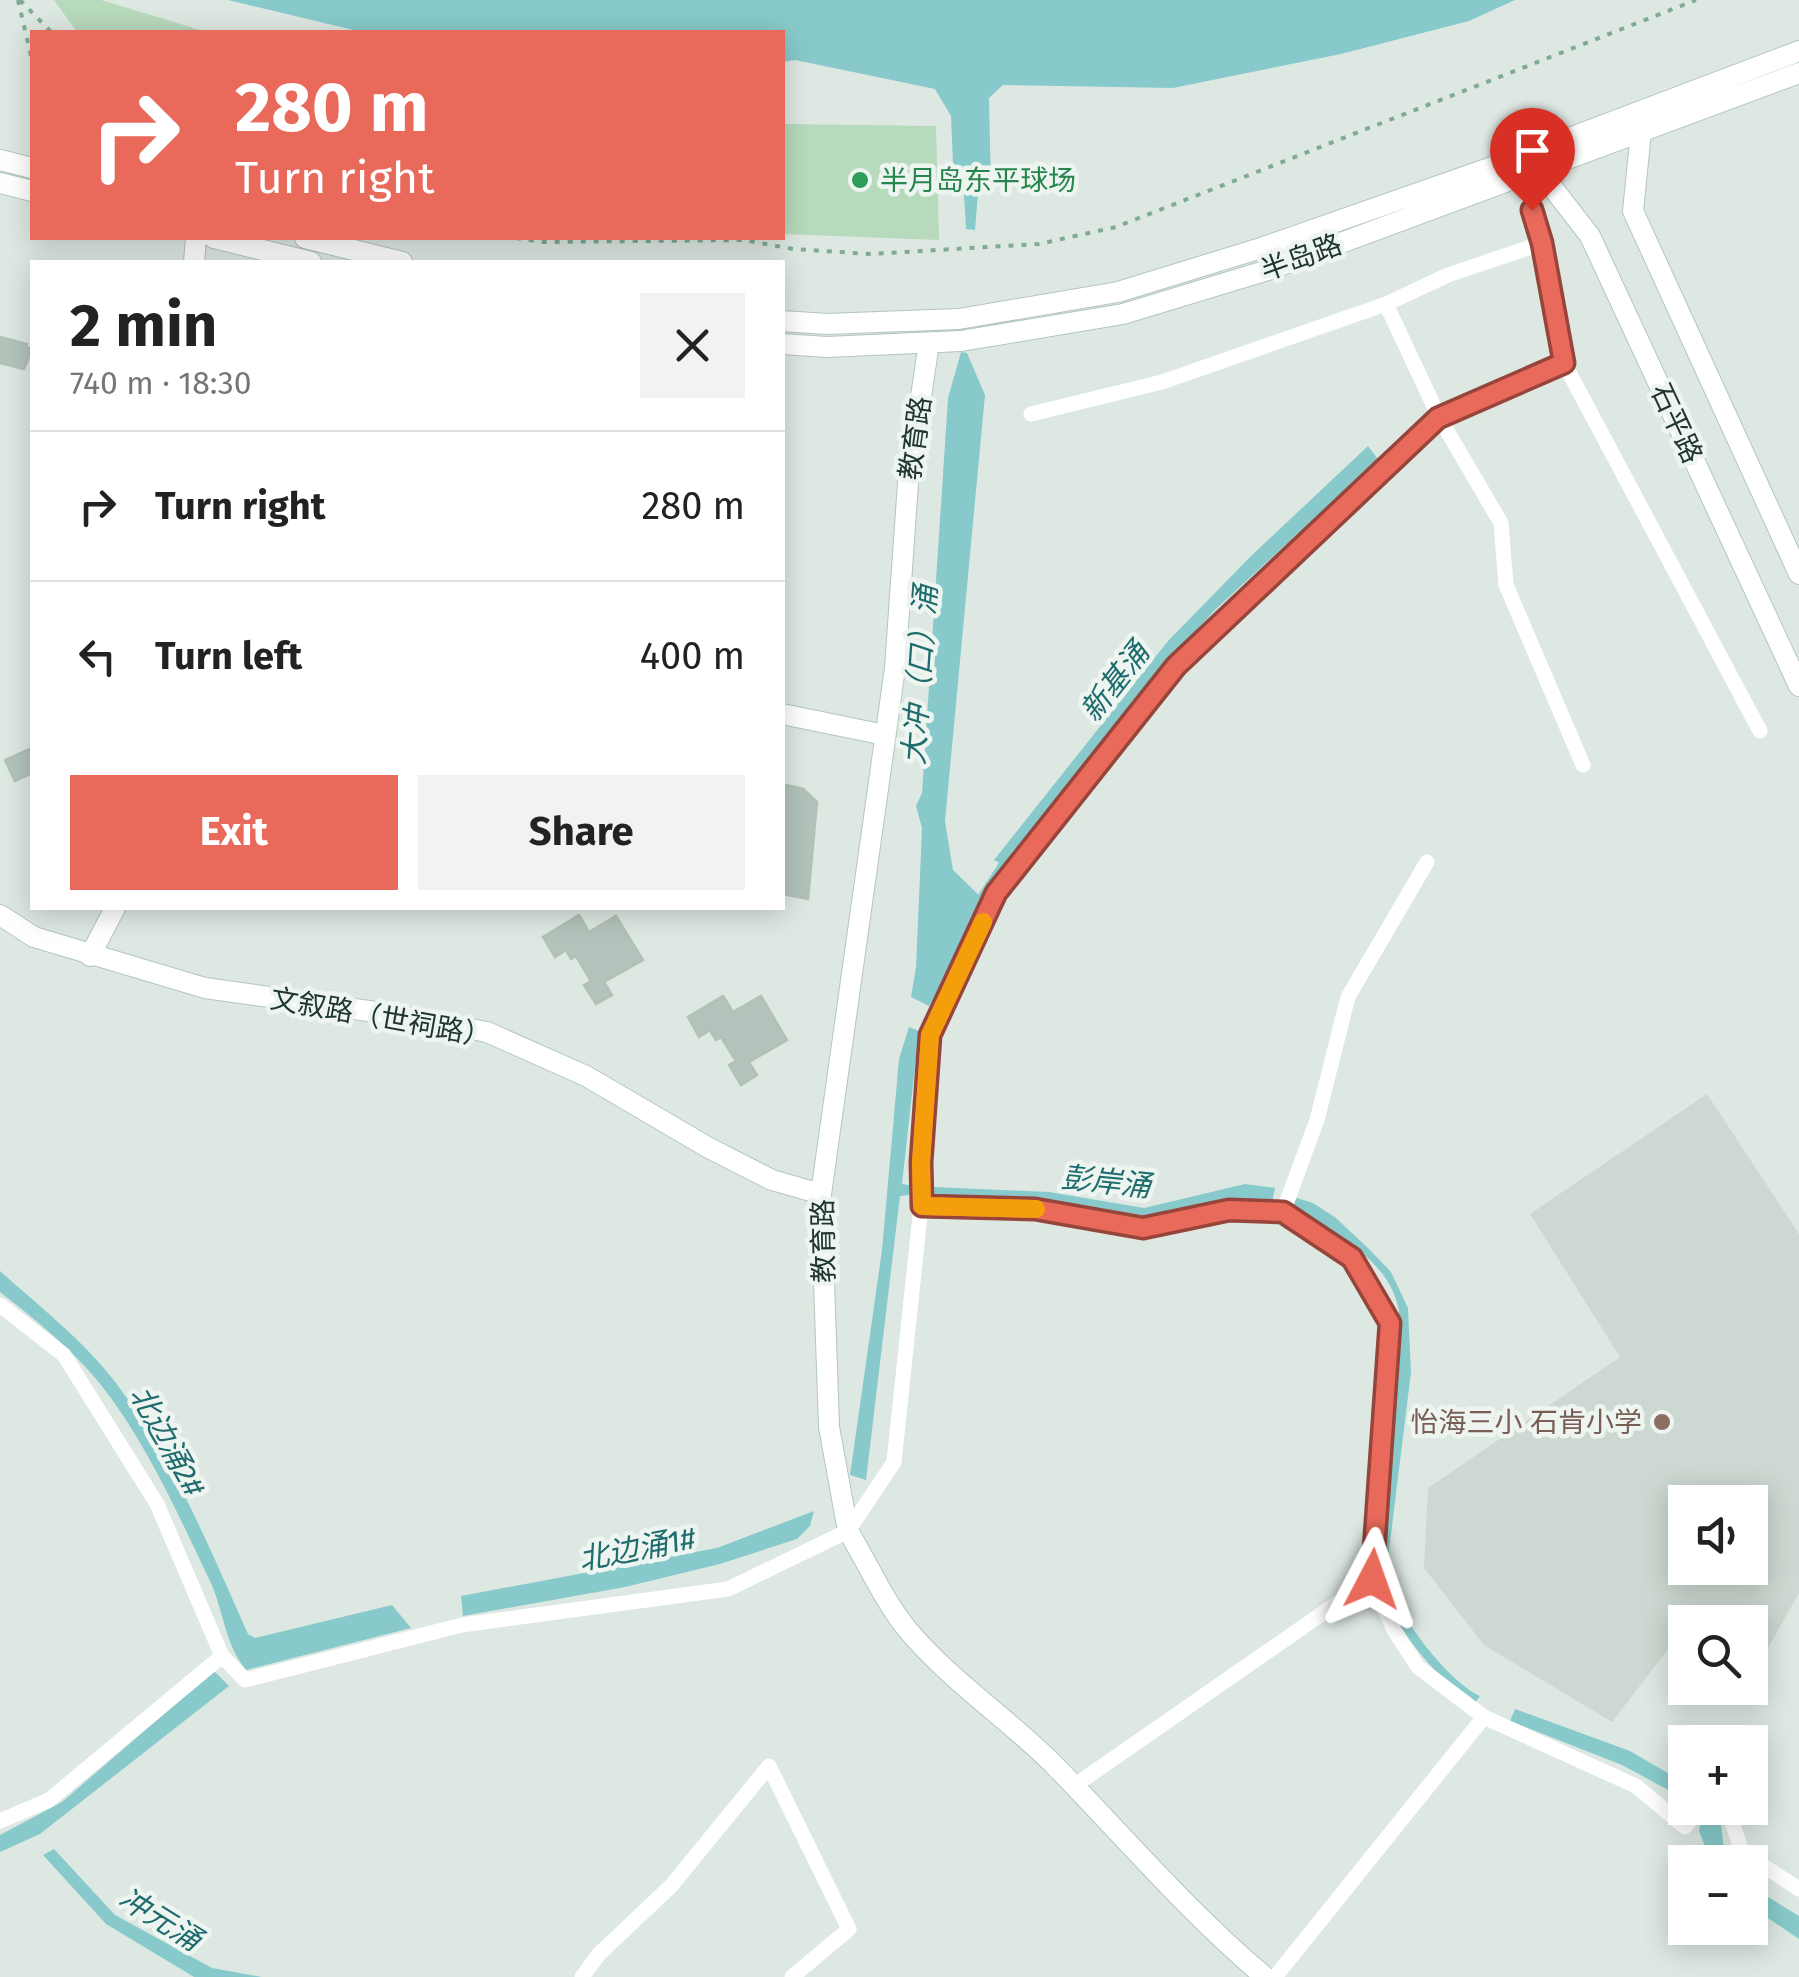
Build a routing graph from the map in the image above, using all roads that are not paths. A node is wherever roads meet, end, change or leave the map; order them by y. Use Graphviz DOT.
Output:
graph roads {
  1 [pos="1799,51"];
  2 [pos="1799,74"];
  3 [pos="1642,132"];
  4 [pos="0,160"];
  5 [pos="30,168"];
  6 [pos="1530,173"];
  7 [pos="0,183"];
  8 [pos="30,190"];
  9 [pos="222,240"];
  10 [pos="312,240"];
  11 [pos="1542,243"];
  12 [pos="303,260"];
  13 [pos="394,260"];
  14 [pos="1386,304"];
  15 [pos="785,321"];
  16 [pos="929,343"];
  17 [pos="785,344"];
  18 [pos="1564,363"];
  19 [pos="1031,414"];
  20 [pos="1438,418"];
  21 [pos="1799,574"];
  22 [pos="1799,686"];
  23 [pos="785,715"];
  24 [pos="1760,731"];
  25 [pos="885,735"];
  26 [pos="1583,765"];
  27 [pos="1427,862"];
  28 [pos="114,910"];
  29 [pos="0,915"];
  30 [pos="90,956"];
  31 [pos="821,1194"];
  32 [pos="922,1206"];
  33 [pos="1283,1212"];
  34 [pos="0,1306"];
  35 [pos="848,1530"];
  36 [pos="1372,1579"];
  37 [pos="222,1656"];
  38 [pos="1484,1718"];
  39 [pos="1074,1786"];
  40 [pos="1668,1813"];
  41 [pos="0,1821"];
  42 [pos="1733,1825"];
  43 [pos="1799,1889"];
  44 [pos="582,1977"];
  45 [pos="792,1977"];
  46 [pos="1265,1977"];
  47 [pos="1276,1977"];
  1 -- 15 [label="street, 半岛路"];
  2 -- 3 [label="street, 半岛路"];
  3 -- 6 [label="street, 半岛路"];
  3 -- 21 [label="street, 石平路"];
  4 -- 5 [label="street"];
  6 -- 11 [label="street"];
  6 -- 16 [label="street, 半岛路"];
  6 -- 22 [label="street, 石平路"];
  7 -- 8 [label="street"];
  9 -- 12 [label="street"];
  10 -- 13 [label="street"];
  11 -- 14 [label="street"];
  11 -- 18 [label="street"];
  14 -- 19 [label="street"];
  14 -- 20 [label="street"];
  16 -- 17 [label="street, 半岛路"];
  16 -- 25 [label="street, 教育路"];
  18 -- 20 [label="street"];
  18 -- 24 [label="street"];
  20 -- 26 [label="street"];
  20 -- 32 [label="street"];
  23 -- 25 [label="street"];
  25 -- 31 [label="street, 教育路"];
  27 -- 33 [label="street"];
  28 -- 30 [label="street"];
  29 -- 30 [label="street, 文叙路（世祠路）"];
  30 -- 31 [label="street, 文叙路（世祠路）"];
  31 -- 35 [label="street, 教育路"];
  32 -- 33 [label="street"];
  32 -- 35 [label="street"];
  33 -- 36 [label="street"];
  34 -- 37 [label="street"];
  35 -- 37 [label="street"];
  35 -- 39 [label="street, 教育路"];
  36 -- 38 [label="street"];
  36 -- 39 [label="street"];
  37 -- 41 [label="street"];
  38 -- 40 [label="street"];
  38 -- 47 [label="street"];
  39 -- 46 [label="street, 教育路"];
  42 -- 43 [label="street"];
  44 -- 45 [label="street"];
}
